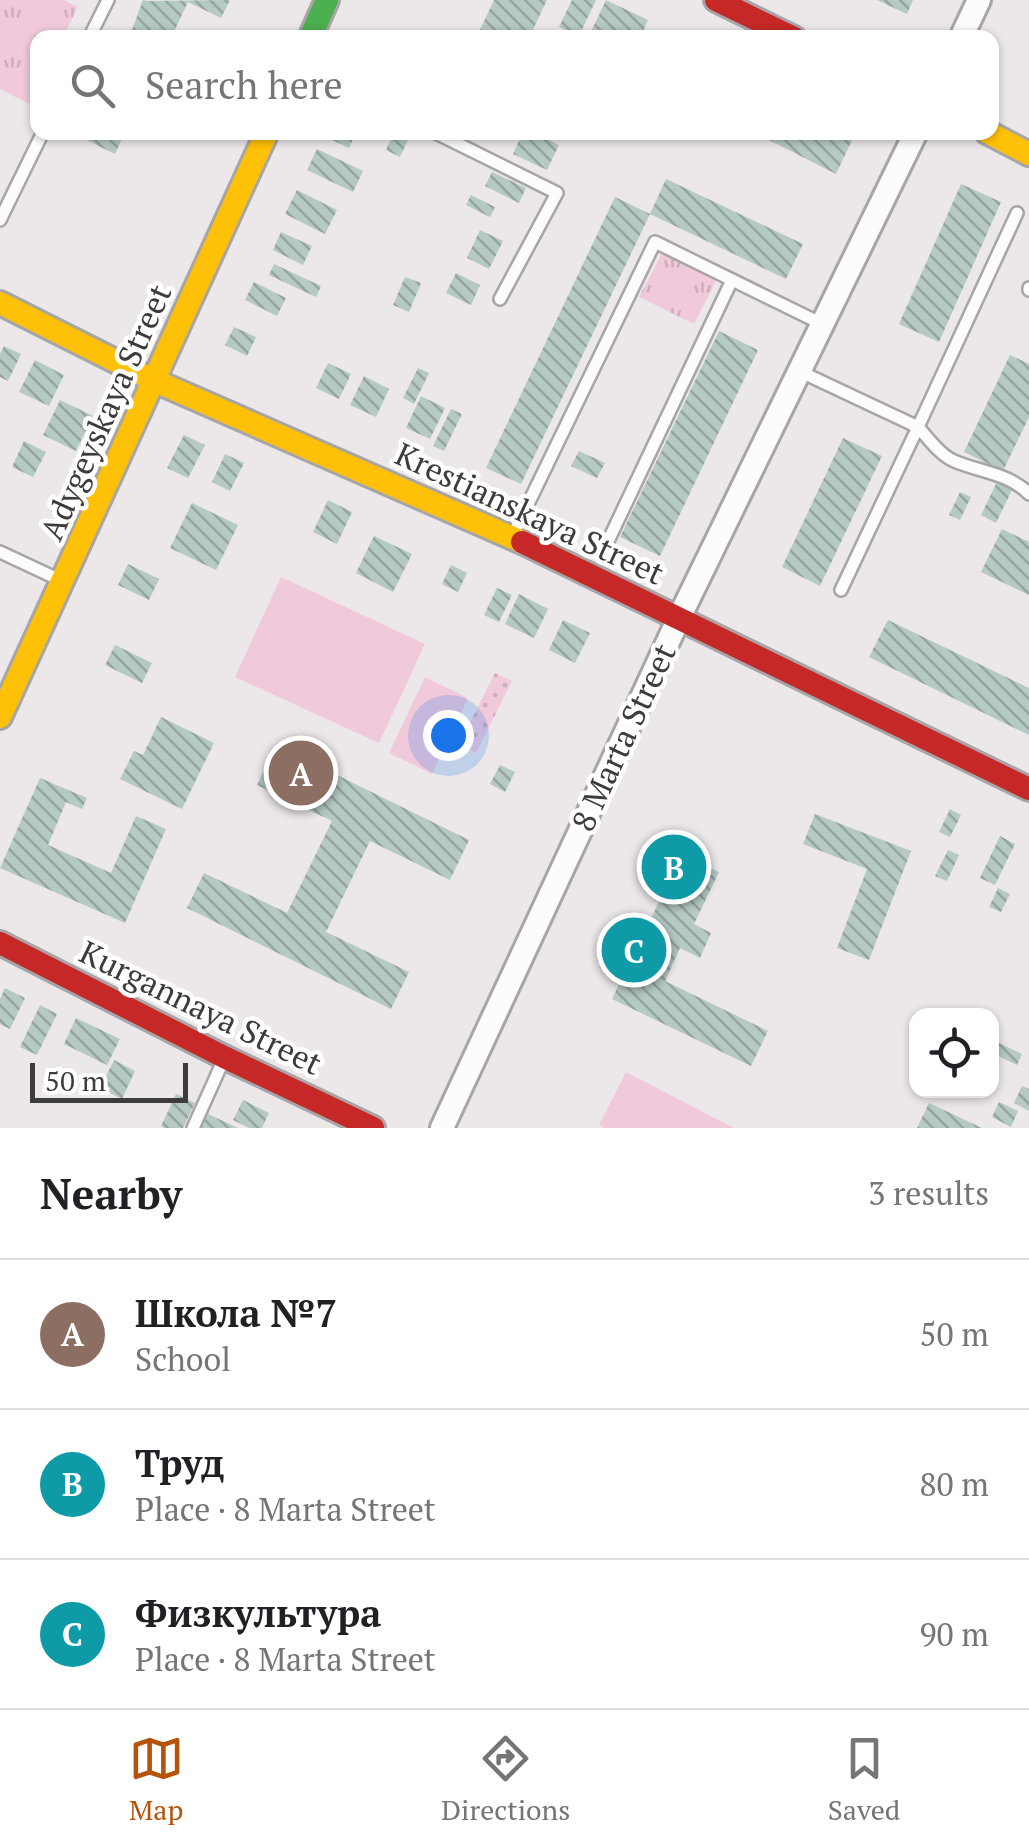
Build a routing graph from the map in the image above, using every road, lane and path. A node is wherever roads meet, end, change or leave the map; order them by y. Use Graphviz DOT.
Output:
graph roads {
  1 [pos="108,0"];
  2 [pos="327,0"];
  3 [pos="716,0"];
  4 [pos="979,0"];
  5 [pos="94,30"];
  6 [pos="314,30"];
  7 [pos="778,30"];
  8 [pos="965,30"];
  9 [pos="999,138"];
  10 [pos="39,140"];
  11 [pos="263,140"];
  12 [pos="450,140"];
  13 [pos="912,140"];
  14 [pos="1029,154"];
  15 [pos="1017,213"];
  16 [pos="0,220"];
  17 [pos="732,280"];
  18 [pos="500,299"];
  19 [pos="0,303"];
  20 [pos="822,324"];
  21 [pos="798,371"];
  22 [pos="154,381"];
  23 [pos="918,427"];
  24 [pos="1029,494"];
  25 [pos="512,537"];
  26 [pos="609,539"];
  27 [pos="0,552"];
  28 [pos="64,582"];
  29 [pos="841,590"];
  30 [pos="679,618"];
  31 [pos="0,717"];
  32 [pos="1029,789"];
  33 [pos="0,943"];
  34 [pos="224,1058"];
  35 [pos="193,1128"];
  36 [pos="373,1128"];
  37 [pos="442,1128"];
  1 -- 5 [label="lane"];
  2 -- 6 [label="street"];
  3 -- 7 [label="street"];
  4 -- 8 [label="street"];
  9 -- 14 [label="street"];
  10 -- 16 [label="lane"];
  11 -- 22 [label="street, Adygeyskaya Street"];
  12 -- 18 [label="lane"];
  13 -- 20 [label="street, 8 Marta Street"];
  15 -- 23 [label="lane"];
  17 -- 20 [label="lane"];
  17 -- 25 [label="lane"];
  17 -- 26 [label="lane"];
  19 -- 22 [label="street, Krestianskaya Street"];
  20 -- 21 [label="street, 8 Marta Street"];
  21 -- 23 [label="lane"];
  21 -- 30 [label="street, 8 Marta Street"];
  22 -- 25 [label="street, Krestianskaya Street"];
  22 -- 28 [label="street, Adygeyskaya Street"];
  23 -- 24 [label="lane"];
  23 -- 29 [label="lane"];
  25 -- 30 [label="street, Krestianskaya Street"];
  27 -- 28 [label="lane"];
  28 -- 31 [label="street, Adygeyskaya Street"];
  30 -- 32 [label="street, Krestianskaya Street"];
  30 -- 37 [label="street, 8 Marta Street"];
  33 -- 34 [label="street, Kurgannaya Street"];
  34 -- 35 [label="lane"];
  34 -- 36 [label="street, Kurgannaya Street"];
}
